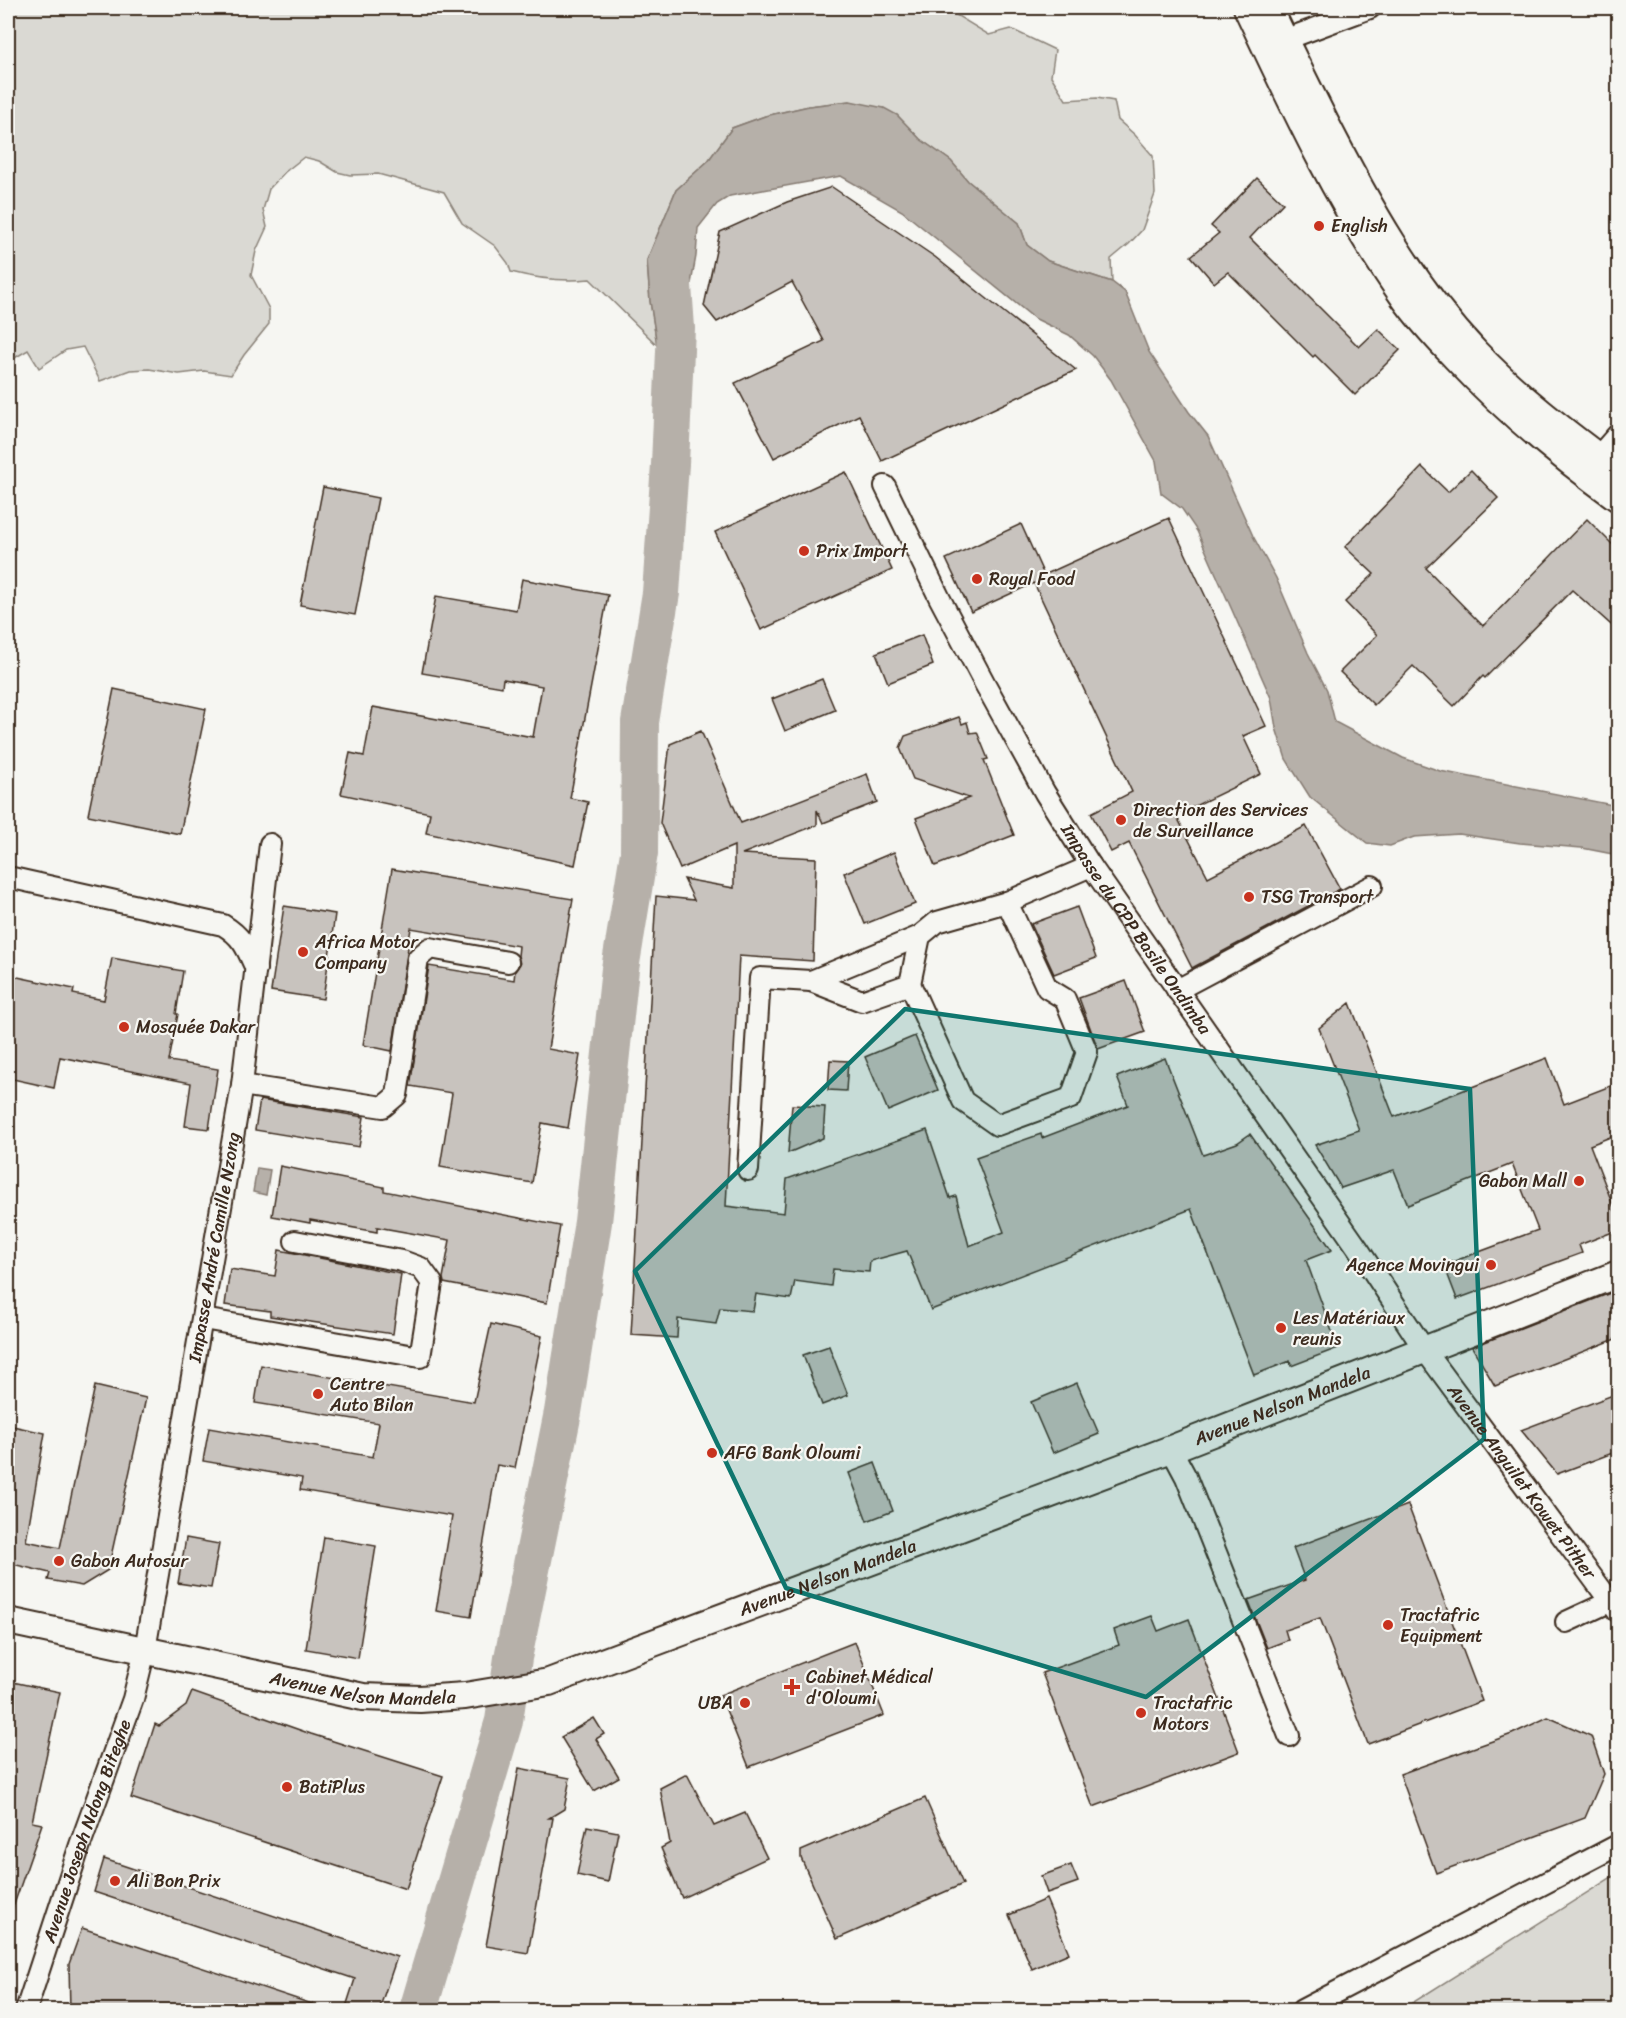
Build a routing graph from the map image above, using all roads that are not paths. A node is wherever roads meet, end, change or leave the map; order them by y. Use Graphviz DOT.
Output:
graph roads {
  1 [pos="1247,8"];
  2 [pos="1269,8"];
  3 [pos="1370,8"];
  4 [pos="1284,40"];
  5 [pos="1618,434"];
  6 [pos="1598,457"];
  7 [pos="1618,472"];
  8 [pos="885,486"];
  9 [pos="1618,498"];
  10 [pos="270,844"];
  11 [pos="1091,866"];
  12 [pos="8,877"];
  13 [pos="1372,886"];
  14 [pos="1007,902"];
  15 [pos="920,936"];
  16 [pos="508,962"];
  17 [pos="256,969"];
  18 [pos="811,981"];
  19 [pos="909,984"];
  20 [pos="1177,990"];
  21 [pos="242,1085"];
  22 [pos="748,1170"];
  23 [pos="295,1241"];
  24 [pos="1618,1274"];
  25 [pos="203,1319"];
  26 [pos="1424,1349"];
  27 [pos="1172,1449"];
  28 [pos="1616,1603"];
  29 [pos="8,1621"];
  30 [pos="1566,1622"];
  31 [pos="145,1650"];
  32 [pos="1289,1736"];
  33 [pos="1618,1845"];
  34 [pos="26,2010"];
  35 [pos="1302,2010"];
  1 -- 9 [label="main road"];
  2 -- 4 [label="main road"];
  3 -- 4 [label="street"];
  4 -- 6 [label="main road"];
  5 -- 6 [label="street"];
  6 -- 7 [label="main road"];
  8 -- 11 [label="street, Impasse du CPP Basile Ondimba"];
  10 -- 17 [label="street, Impasse André Camille Nzong"];
  11 -- 14 [label="street"];
  11 -- 20 [label="street, Impasse du CPP Basile Ondimba"];
  12 -- 17 [label="street"];
  13 -- 20 [label="street"];
  14 -- 15 [label="street"];
  14 -- 19 [label="street"];
  15 -- 18 [label="street"];
  15 -- 19 [label="street"];
  16 -- 21 [label="street"];
  17 -- 21 [label="street, Impasse André Camille Nzong"];
  18 -- 19 [label="street"];
  18 -- 22 [label="street"];
  20 -- 26 [label="street, Impasse du CPP Basile Ondimba"];
  21 -- 25 [label="street, Impasse André Camille Nzong"];
  23 -- 25 [label="street"];
  24 -- 26 [label="main road, Avenue Nelson Mandela"];
  25 -- 31 [label="street, Impasse André Camille Nzong"];
  26 -- 27 [label="main road, Avenue Nelson Mandela"];
  26 -- 28 [label="street, Avenue Anguilet Kowet Pither"];
  27 -- 31 [label="main road, Avenue Nelson Mandela"];
  27 -- 32 [label="street"];
  28 -- 30 [label="street"];
  29 -- 31 [label="main road, Avenue Nelson Mandela"];
  31 -- 34 [label="street, Avenue Joseph Ndong Biteghe"];
  33 -- 35 [label="street"];
}
